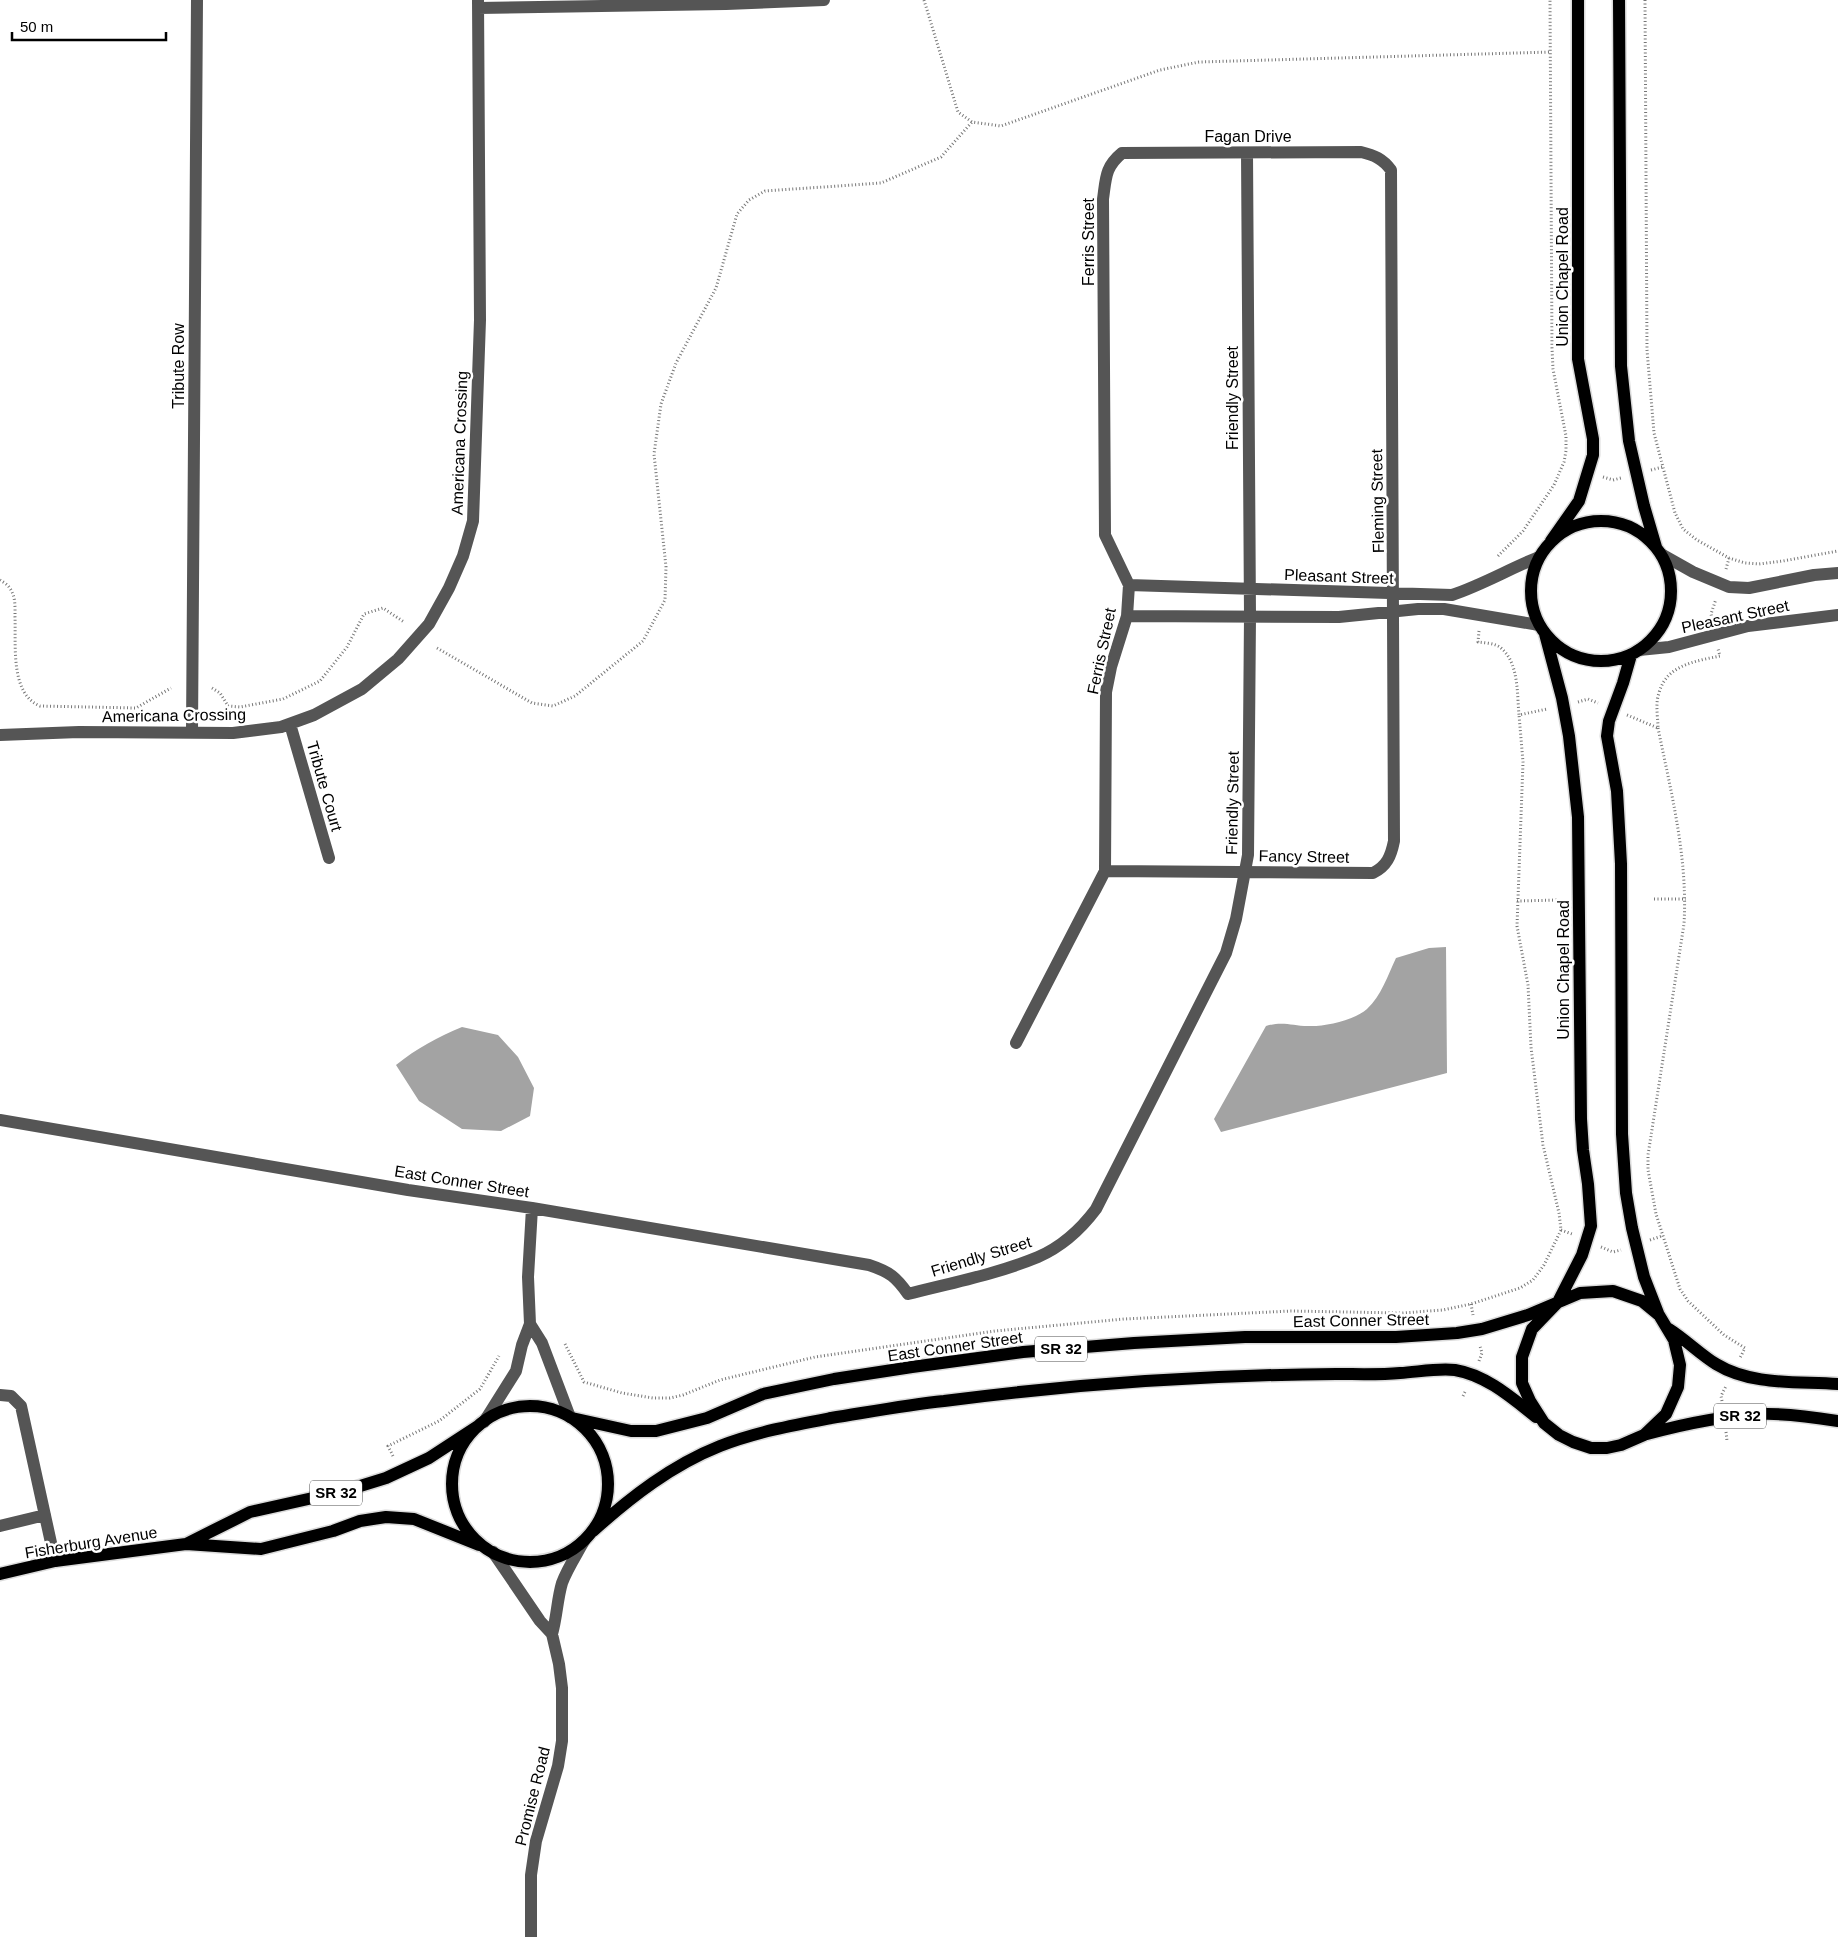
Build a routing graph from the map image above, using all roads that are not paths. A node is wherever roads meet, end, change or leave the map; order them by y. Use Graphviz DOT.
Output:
graph roads {
  1 [pos="197,0"];
  2 [pos="824,0"];
  3 [pos="1578,0"];
  4 [pos="1619,0"];
  5 [pos="478,4"];
  6 [pos="1247,153"];
  7 [pos="1112,162"];
  8 [pos="1385,162"];
  9 [pos="1551,541"];
  10 [pos="1659,550"];
  11 [pos="1539,557"];
  12 [pos="1838,573"];
  13 [pos="1129,585"];
  14 [pos="1250,589"];
  15 [pos="1394,594"];
  16 [pos="1394,611"];
  17 [pos="1838,615"];
  18 [pos="1127,616"];
  19 [pos="1250,616"];
  20 [pos="1542,629"];
  21 [pos="1635,652"];
  22 [pos="290,724"];
  23 [pos="192,732"];
  24 [pos="0,735"];
  25 [pos="328,858"];
  26 [pos="1382,869"];
  27 [pos="1105,871"];
  28 [pos="1245,871"];
  29 [pos="1016,1043"];
  30 [pos="0,1120"];
  31 [pos="532,1208"];
  32 [pos="908,1294"];
  33 [pos="1558,1302"];
  34 [pos="530,1324"];
  35 [pos="1664,1324"];
  36 [pos="1838,1384"];
  37 [pos="0,1395"];
  38 [pos="571,1417"];
  39 [pos="1838,1421"];
  40 [pos="1544,1423"];
  41 [pos="481,1424"];
  42 [pos="1644,1435"];
  43 [pos="45,1515"];
  44 [pos="0,1526"];
  45 [pos="588,1536"];
  46 [pos="186,1544"];
  47 [pos="490,1550"];
  48 [pos="55,1561"];
  49 [pos="0,1574"];
  50 [pos="552,1634"];
  51 [pos="531,1937"];
  1 -- 23 [label="street, Tribute Row"];
  2 -- 5 [label="street"];
  3 -- 9 [label="main road, Union Chapel Road"];
  4 -- 10 [label="main road"];
  5 -- 22 [label="street, Americana Crossing"];
  6 -- 7 [label="street, Fagan Drive"];
  6 -- 8 [label="street, Fagan Drive"];
  6 -- 14 [label="street, Friendly Street"];
  7 -- 13 [label="street, Ferris Street"];
  8 -- 15 [label="street, Fleming Street"];
  9 -- 10 [label="main road"];
  9 -- 11 [label="main road"];
  10 -- 12 [label="street, Pleasant Street"];
  10 -- 21 [label="main road"];
  11 -- 15 [label="street, Pleasant Street"];
  11 -- 20 [label="main road"];
  13 -- 14 [label="street, Pleasant Street"];
  13 -- 18 [label="street, Ferris Street"];
  14 -- 15 [label="street, Pleasant Street"];
  14 -- 19 [label="street, Friendly Street"];
  15 -- 16 [label="street, Fleming Street"];
  16 -- 19 [label="street, Pleasant Street"];
  16 -- 20 [label="street, Pleasant Street"];
  16 -- 26 [label="street, Fleming Street"];
  17 -- 21 [label="street, Pleasant Street"];
  18 -- 19 [label="street, Pleasant Street"];
  18 -- 27 [label="street, Ferris Street"];
  19 -- 28 [label="street, Friendly Street"];
  20 -- 21 [label="main road"];
  20 -- 33 [label="main road, Union Chapel Road"];
  21 -- 35 [label="main road"];
  22 -- 23 [label="street, Americana Crossing"];
  22 -- 25 [label="street, Tribute Court"];
  23 -- 24 [label="street, Americana Crossing"];
  26 -- 28 [label="street, Fancy Street"];
  27 -- 28 [label="street, Fancy Street"];
  27 -- 29 [label="street, Ferris Street"];
  28 -- 32 [label="street, Friendly Street"];
  30 -- 31 [label="street, East Conner Street"];
  31 -- 32 [label="street, East Conner Street"];
  31 -- 34 [label="street"];
  33 -- 35 [label="main road, SR 32"];
  33 -- 38 [label="main road, East Conner Street / SR 32"];
  33 -- 40 [label="main road"];
  34 -- 38 [label="street"];
  34 -- 41 [label="street"];
  35 -- 36 [label="main road, SR 32"];
  35 -- 42 [label="main road"];
  37 -- 43 [label="street"];
  38 -- 41 [label="main road"];
  38 -- 45 [label="main road"];
  39 -- 42 [label="main road, SR 32"];
  40 -- 42 [label="main road, SR 32"];
  40 -- 45 [label="main road, SR 32"];
  41 -- 46 [label="main road, Fisherburg Avenue / SR 32"];
  41 -- 47 [label="main road"];
  43 -- 44 [label="street"];
  43 -- 48 [label="street"];
  45 -- 47 [label="main road"];
  45 -- 50 [label="street, Promise Road"];
  46 -- 47 [label="main road, Fisherburg Avenue / SR 32"];
  46 -- 48 [label="main road, Fisherburg Avenue / SR 32"];
  47 -- 50 [label="street, Promise Road"];
  48 -- 49 [label="main road, Fisherburg Avenue / SR 32"];
  50 -- 51 [label="street, Promise Road"];
}
